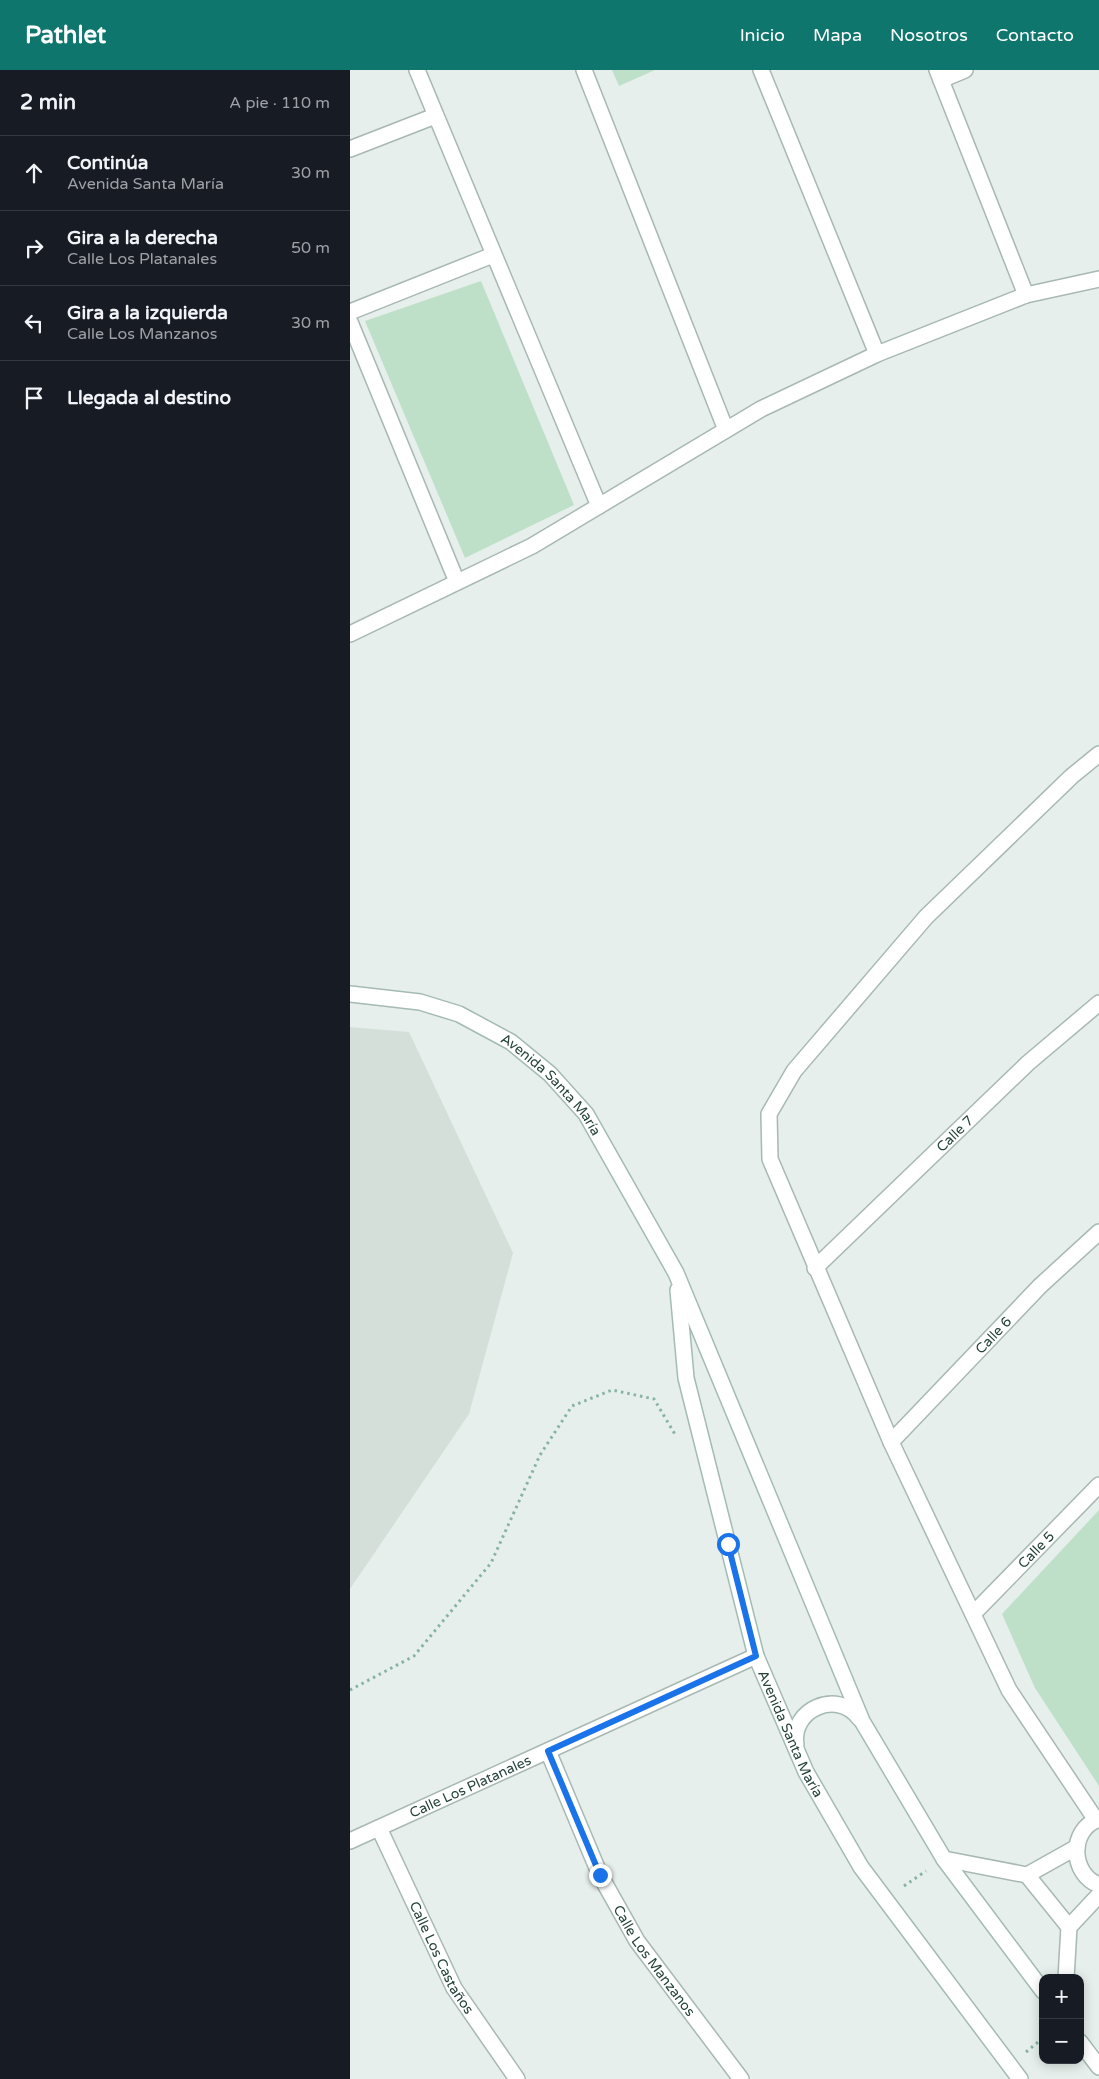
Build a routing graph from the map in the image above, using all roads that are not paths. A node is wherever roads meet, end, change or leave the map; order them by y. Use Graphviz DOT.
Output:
graph roads {
  1 [pos="417,70"];
  2 [pos="584,70"];
  3 [pos="761,70"];
  4 [pos="965,70"];
  5 [pos="939,75"];
  6 [pos="435,116"];
  7 [pos="350,149"];
  8 [pos="493,255"];
  9 [pos="1099,279"];
  10 [pos="1026,295"];
  11 [pos="350,312"];
  12 [pos="350,322"];
  13 [pos="877,354"];
  14 [pos="726,430"];
  15 [pos="600,506"];
  16 [pos="457,582"];
  17 [pos="350,634"];
  18 [pos="1099,754"];
  19 [pos="350,994"];
  20 [pos="1099,1003"];
  21 [pos="1099,1232"];
  22 [pos="815,1268"];
  23 [pos="676,1273"];
  24 [pos="890,1442"];
  25 [pos="1099,1485"];
  26 [pos="973,1614"];
  27 [pos="756,1656"];
  28 [pos="862,1721"];
  29 [pos="796,1749"];
  30 [pos="548,1751"];
  31 [pos="1097,1819"];
  32 [pos="379,1828"];
  33 [pos="350,1841"];
  34 [pos="1076,1847"];
  35 [pos="944,1859"];
  36 [pos="1027,1875"];
  37 [pos="1099,1885"];
  38 [pos="1099,1894"];
  39 [pos="1069,1928"];
  40 [pos="1066,1974"];
  41 [pos="1039,1987"];
  42 [pos="1084,2047"];
  43 [pos="1099,2067"];
  44 [pos="517,2079"];
  45 [pos="741,2079"];
  46 [pos="1020,2079"];
  1 -- 6 [label="street"];
  2 -- 14 [label="street"];
  3 -- 13 [label="street"];
  4 -- 5 [label="street"];
  5 -- 10 [label="street"];
  6 -- 7 [label="street"];
  6 -- 8 [label="street"];
  8 -- 11 [label="street"];
  8 -- 15 [label="street"];
  9 -- 10 [label="street"];
  10 -- 13 [label="street"];
  12 -- 16 [label="street"];
  13 -- 14 [label="street"];
  14 -- 15 [label="street"];
  15 -- 16 [label="street"];
  16 -- 17 [label="street"];
  18 -- 22 [label="street"];
  19 -- 23 [label="street, Avenida Santa María"];
  20 -- 22 [label="street, Calle 7"];
  21 -- 24 [label="street, Calle 6"];
  22 -- 24 [label="street"];
  23 -- 27 [label="street, Avenida Santa María"];
  23 -- 28 [label="street, Avenida Santa María"];
  24 -- 26 [label="street"];
  25 -- 26 [label="street, Calle 5"];
  26 -- 31 [label="street"];
  27 -- 29 [label="street, Avenida Santa María"];
  27 -- 30 [label="street, Calle Los Platanales"];
  28 -- 29 [label="street"];
  28 -- 35 [label="street, Avenida Santa María"];
  29 -- 46 [label="street, Avenida Santa María"];
  30 -- 32 [label="street, Calle Los Platanales"];
  30 -- 45 [label="street, Calle Los Manzanos"];
  31 -- 34 [label="street"];
  32 -- 33 [label="street, Calle Los Platanales"];
  32 -- 44 [label="street, Calle Los Castaños"];
  34 -- 36 [label="street"];
  34 -- 37 [label="street"];
  35 -- 36 [label="street"];
  35 -- 41 [label="street, Avenida Santa María"];
  36 -- 39 [label="street"];
  38 -- 39 [label="street"];
  39 -- 40 [label="street"];
  42 -- 43 [label="street"];
}
